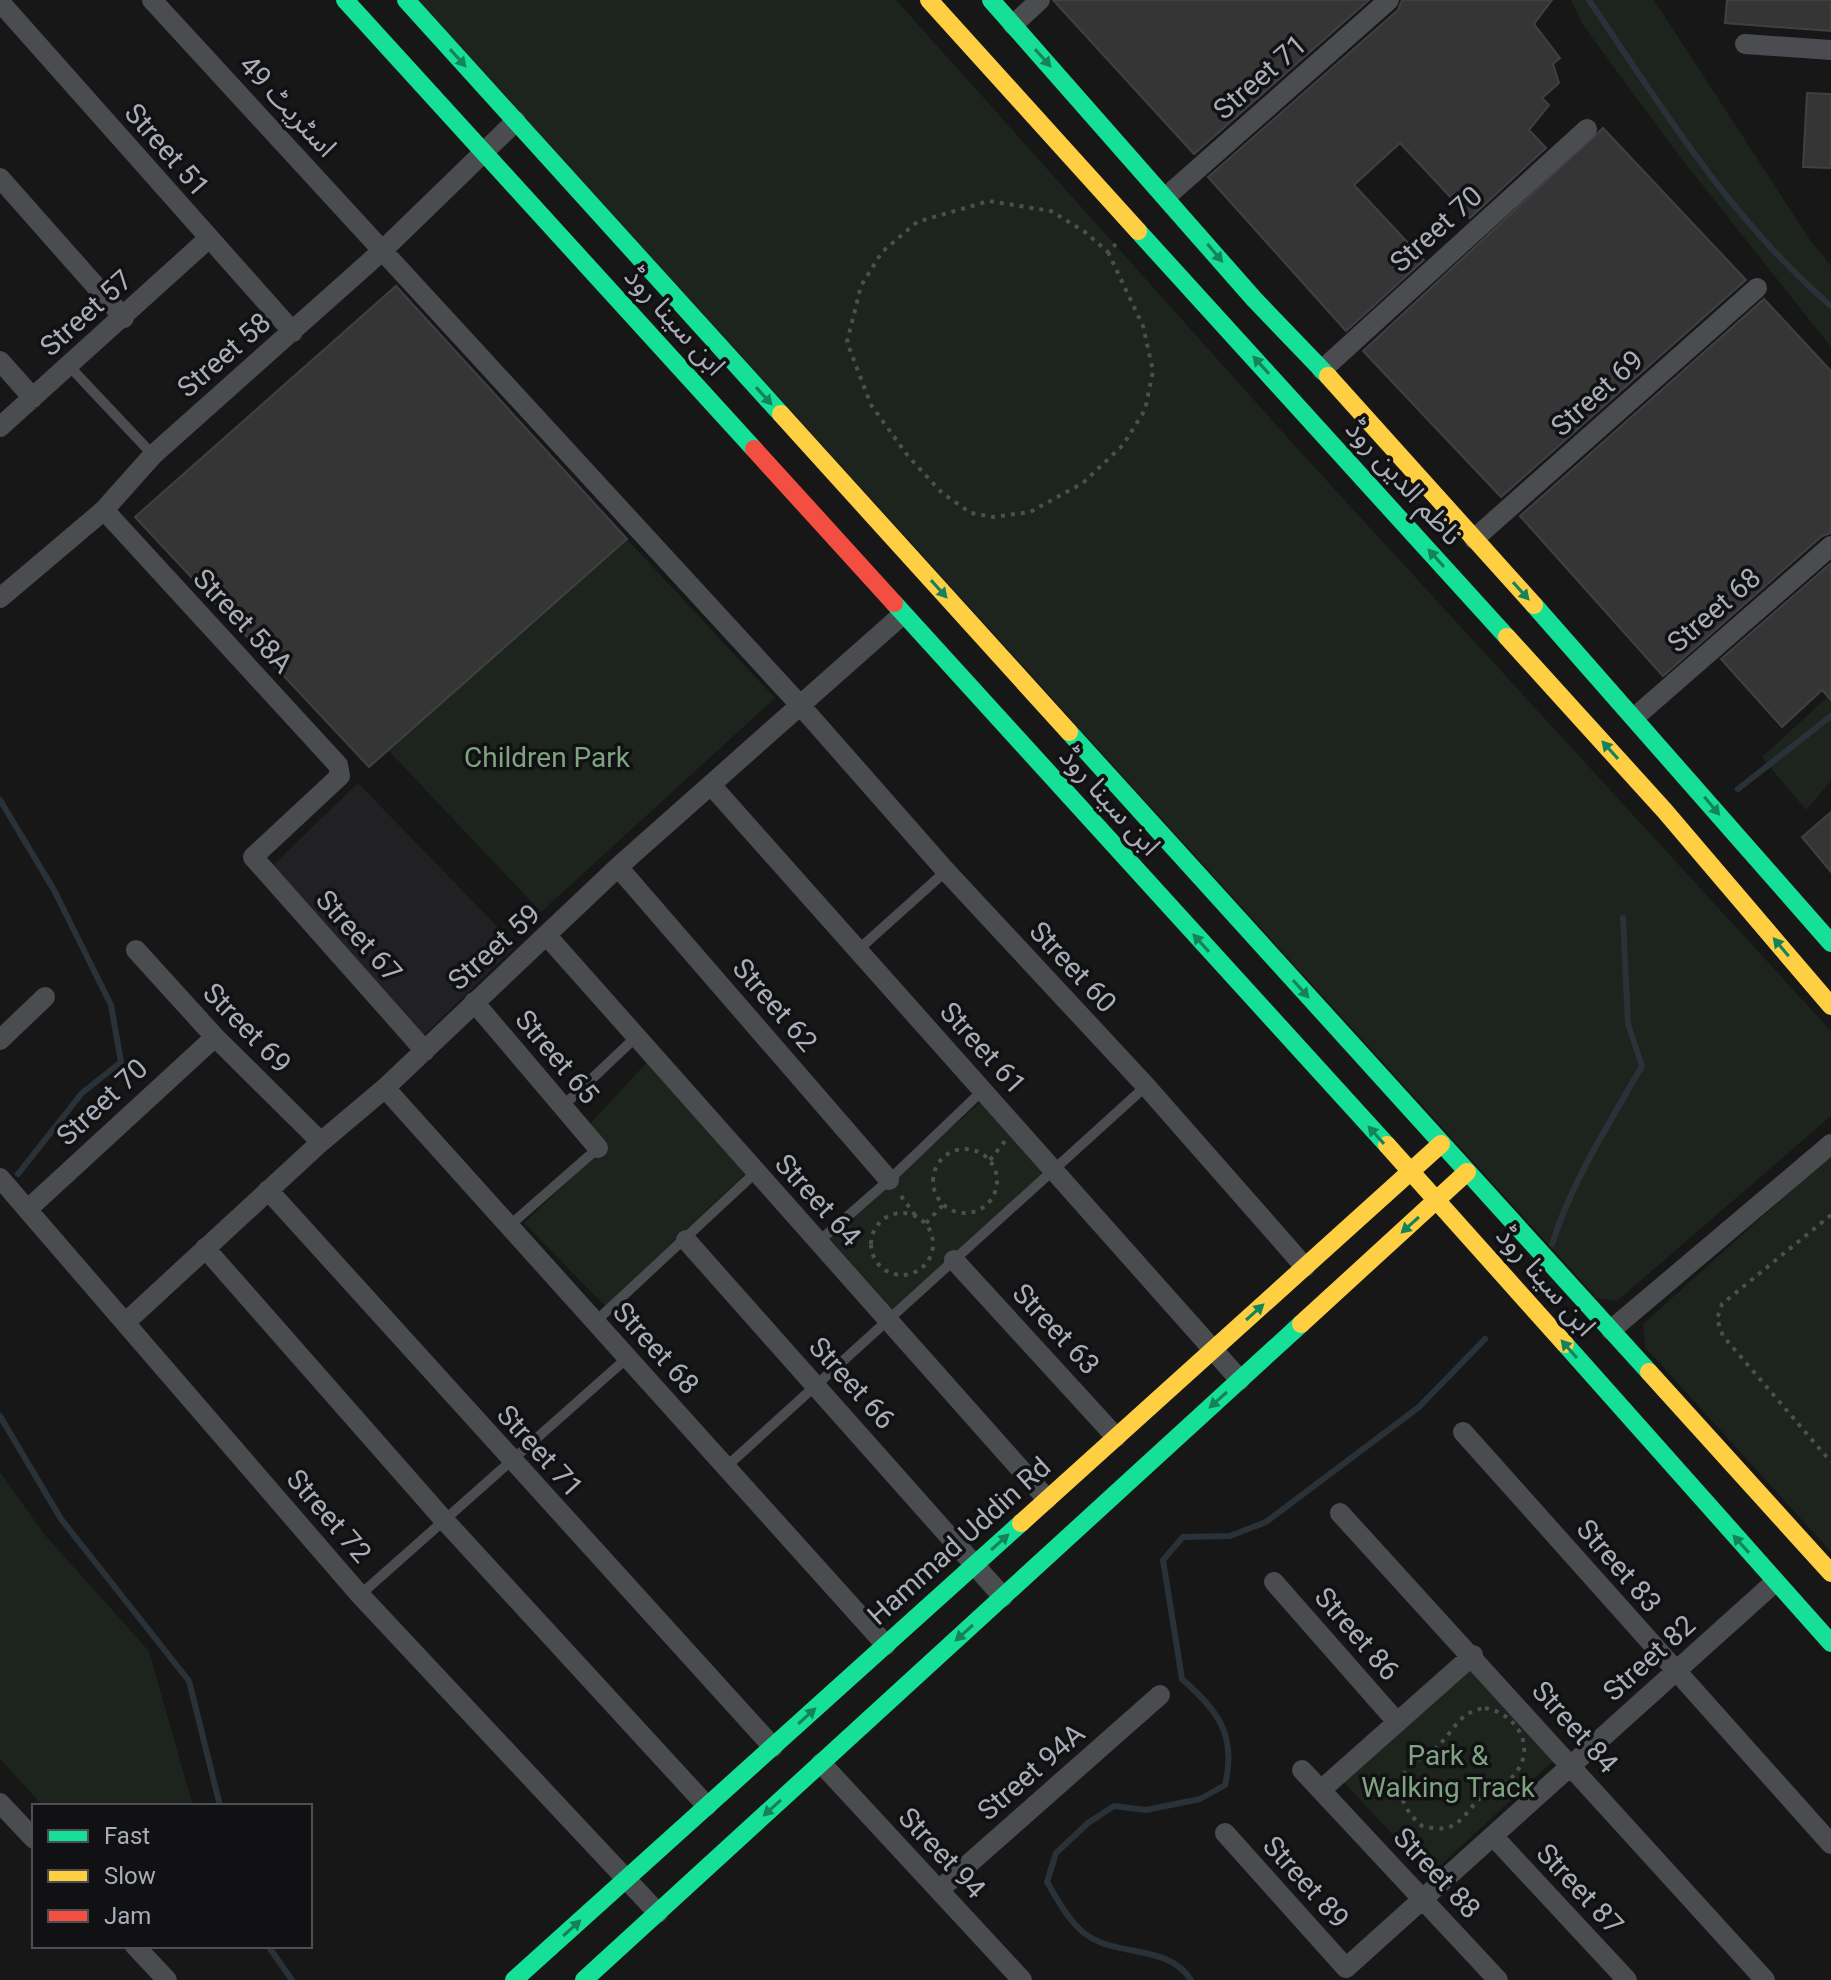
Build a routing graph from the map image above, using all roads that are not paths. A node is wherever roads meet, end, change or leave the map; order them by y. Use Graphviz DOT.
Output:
graph roads {
  1 [pos="152,0"];
  2 [pos="345,0"];
  3 [pos="406,0"];
  4 [pos="929,0"];
  5 [pos="991,0"];
  6 [pos="1040,0"];
  7 [pos="1389,0"];
  8 [pos="0,2"];
  9 [pos="1013,25"];
  10 [pos="1745,44"];
  11 [pos="1831,50"];
  12 [pos="516,121"];
  13 [pos="1587,129"];
  14 [pos="484,152"];
  15 [pos="0,178"];
  16 [pos="1167,196"];
  17 [pos="208,239"];
  18 [pos="383,250"];
  19 [pos="1757,288"];
  20 [pos="124,318"];
  21 [pos="293,332"];
  22 [pos="0,361"];
  23 [pos="70,367"];
  24 [pos="1322,370"];
  25 [pos="33,398"];
  26 [pos="0,427"];
  27 [pos="153,455"];
  28 [pos="104,510"];
  29 [pos="1474,539"];
  30 [pos="1831,546"];
  31 [pos="0,598"];
  32 [pos="902,615"];
  33 [pos="800,705"];
  34 [pos="1635,717"];
  35 [pos="1693,783"];
  36 [pos="711,785"];
  37 [pos="1664,810"];
  38 [pos="253,857"];
  39 [pos="618,867"];
  40 [pos="946,871"];
  41 [pos="548,937"];
  42 [pos="1831,943"];
  43 [pos="136,950"];
  44 [pos="858,950"];
  45 [pos="45,997"];
  46 [pos="474,1002"];
  47 [pos="1831,1006"];
  48 [pos="215,1037"];
  49 [pos="636,1037"];
  50 [pos="0,1040"];
  51 [pos="425,1051"];
  52 [pos="1146,1086"];
  53 [pos="385,1088"];
  54 [pos="983,1090"];
  55 [pos="562,1107"];
  56 [pos="321,1142"];
  57 [pos="1441,1144"];
  58 [pos="1831,1144"];
  59 [pos="598,1148"];
  60 [pos="1054,1169"];
  61 [pos="756,1172"];
  62 [pos="1410,1172"];
  63 [pos="1467,1172"];
  64 [pos="0,1178"];
  65 [pos="889,1180"];
  66 [pos="268,1190"];
  67 [pos="1437,1200"];
  68 [pos="28,1209"];
  69 [pos="509,1226"];
  70 [pos="686,1240"];
  71 [pos="818,1242"];
  72 [pos="205,1248"];
  73 [pos="954,1260"];
  74 [pos="1305,1267"];
  75 [pos="888,1320"];
  76 [pos="126,1322"];
  77 [pos="595,1322"];
  78 [pos="1611,1330"];
  79 [pos="1214,1349"];
  80 [pos="627,1358"];
  81 [pos="1240,1380"];
  82 [pos="816,1385"];
  83 [pos="1463,1432"];
  84 [pos="1675,1436"];
  85 [pos="1116,1437"];
  86 [pos="512,1463"];
  87 [pos="726,1467"];
  88 [pos="1047,1499"];
  89 [pos="1340,1513"];
  90 [pos="445,1521"];
  91 [pos="975,1565"];
  92 [pos="1831,1573"];
  93 [pos="1274,1582"];
  94 [pos="1775,1582"];
  95 [pos="360,1595"];
  96 [pos="1003,1597"];
  97 [pos="1831,1643"];
  98 [pos="886,1645"];
  99 [pos="1473,1655"];
  100 [pos="1675,1672"];
  101 [pos="1160,1695"];
  102 [pos="1397,1722"];
  103 [pos="773,1747"];
  104 [pos="821,1763"];
  105 [pos="1572,1765"];
  106 [pos="1302,1770"];
  107 [pos="1321,1790"];
  108 [pos="0,1803"];
  109 [pos="707,1806"];
  110 [pos="1225,1833"];
  111 [pos="1493,1836"];
  112 [pos="32,1837"];
  113 [pos="1831,1844"];
  114 [pos="626,1879"];
  115 [pos="939,1890"];
  116 [pos="1423,1899"];
  117 [pos="658,1913"];
  118 [pos="137,1948"];
  119 [pos="1346,1968"];
  120 [pos="1495,1979"];
  121 [pos="167,1980"];
  122 [pos="514,1980"];
  123 [pos="584,1980"];
  124 [pos="1022,1980"];
  125 [pos="1627,1980"];
  126 [pos="1765,1980"];
  1 -- 18 [label="street, اسٹریٹ 49"];
  2 -- 14 [label="main road, ابن سینا روڈ"];
  3 -- 12 [label="main road, ابن سینا روڈ, one-way"];
  37 -- 4 [label="main road, ناظم الدین روڈ, one-way"];
  5 -- 9 [label="main road, ناظم الدین روڈ"];
  6 -- 9 [label="street"];
  7 -- 16 [label="street, Street 71"];
  8 -- 17 [label="street, Street 51"];
  9 -- 16 [label="main road, ناظم الدین روڈ, one-way"];
  10 -- 11 [label="street"];
  12 -- 14 [label="street, Street 58"];
  12 -- 57 [label="main road, ابن سینا روڈ, one-way"];
  13 -- 24 [label="street, Street 70"];
  14 -- 18 [label="street, Street 58"];
  14 -- 32 [label="main road, ابن سینا روڈ"];
  15 -- 20 [label="street"];
  16 -- 24 [label="main road, ناظم الدین روڈ, one-way"];
  17 -- 20 [label="street, Street 57"];
  17 -- 21 [label="street, Street 51"];
  18 -- 21 [label="street, Street 58"];
  18 -- 33 [label="street, اسٹریٹ 49"];
  19 -- 29 [label="street, Street 69"];
  20 -- 23 [label="street, Street 57"];
  21 -- 27 [label="street, Street 58"];
  22 -- 25 [label="street"];
  23 -- 25 [label="street, Street 57"];
  23 -- 27 [label="lane"];
  24 -- 29 [label="main road, ناظم الدین روڈ"];
  25 -- 26 [label="street, Street 57"];
  27 -- 28 [label="street, Street 58"];
  28 -- 31 [label="street, Street 58"];
  28 -- 38 [label="street, Street 58A"];
  29 -- 34 [label="main road, ناظم الدین روڈ, one-way"];
  30 -- 34 [label="street, Street 68"];
  32 -- 33 [label="street, Street 59"];
  62 -- 32 [label="main road, ابن سینا روڈ, one-way"];
  33 -- 36 [label="street, Street 59"];
  33 -- 40 [label="street, Street 60"];
  34 -- 35 [label="main road, ناظم الدین روڈ"];
  35 -- 37 [label="main road"];
  35 -- 42 [label="main road, ناظم الدین روڈ, one-way"];
  36 -- 39 [label="street, Street 59"];
  36 -- 44 [label="street, Street 61"];
  47 -- 37 [label="main road, ناظم الدین روڈ, one-way"];
  38 -- 51 [label="street, Street 67"];
  39 -- 41 [label="street, Street 59"];
  39 -- 65 [label="street, Street 62"];
  40 -- 44 [label="lane"];
  40 -- 52 [label="street, Street 60"];
  41 -- 46 [label="street, Street 59"];
  41 -- 49 [label="street, Street 64"];
  43 -- 48 [label="street, Street 69"];
  44 -- 54 [label="street, Street 61"];
  45 -- 50 [label="street"];
  46 -- 51 [label="street, Street 59"];
  46 -- 55 [label="street, Street 65"];
  48 -- 56 [label="street, Street 69"];
  48 -- 68 [label="street, Street 70"];
  49 -- 55 [label="lane"];
  49 -- 61 [label="street, Street 64"];
  51 -- 53 [label="street, Street 59"];
  52 -- 60 [label="lane"];
  52 -- 74 [label="street, Street 60"];
  53 -- 56 [label="street, Street 59"];
  53 -- 69 [label="street, Street 68"];
  54 -- 60 [label="street, Street 61"];
  54 -- 65 [label="lane"];
  55 -- 59 [label="street, Street 65"];
  56 -- 66 [label="street, Street 59"];
  57 -- 62 [label="main road, Hammad Uddin Rd"];
  57 -- 63 [label="main road, ابن سینا روڈ"];
  58 -- 78 [label="street"];
  59 -- 69 [label="lane"];
  60 -- 73 [label="lane"];
  60 -- 79 [label="street, Street 61"];
  61 -- 70 [label="lane"];
  61 -- 71 [label="street, Street 64"];
  62 -- 67 [label="main road, ابن سینا روڈ"];
  62 -- 74 [label="main road, Hammad Uddin Rd"];
  63 -- 67 [label="main road"];
  63 -- 78 [label="main road, ابن سینا روڈ"];
  64 -- 68 [label="street, Street 72"];
  65 -- 71 [label="lane"];
  66 -- 72 [label="street, Street 59"];
  66 -- 86 [label="street, Street 71"];
  67 -- 81 [label="main road, one-way"];
  84 -- 67 [label="main road, ابن سینا روڈ, one-way"];
  68 -- 76 [label="street, Street 72"];
  69 -- 77 [label="street, Street 68"];
  70 -- 77 [label="lane"];
  70 -- 82 [label="street, Street 66"];
  71 -- 75 [label="street, Street 64"];
  72 -- 76 [label="street, Street 59"];
  72 -- 90 [label="street"];
  73 -- 75 [label="lane"];
  73 -- 85 [label="street, Street 63"];
  79 -- 74 [label="main road, Hammad Uddin Rd, one-way"];
  75 -- 82 [label="lane"];
  75 -- 88 [label="street, Street 64"];
  76 -- 95 [label="street, Street 72"];
  77 -- 80 [label="street, Street 68"];
  78 -- 84 [label="main road, ابن سینا روڈ"];
  79 -- 81 [label="street, Street 61"];
  79 -- 85 [label="main road, Hammad Uddin Rd"];
  80 -- 86 [label="lane"];
  80 -- 87 [label="street, Street 68"];
  81 -- 96 [label="main road, one-way"];
  82 -- 87 [label="lane"];
  82 -- 91 [label="street, Street 66"];
  83 -- 100 [label="street, Street 83"];
  84 -- 92 [label="main road, ابن سینا روڈ"];
  94 -- 84 [label="main road, ابن سینا روڈ, one-way"];
  85 -- 88 [label="main road, Hammad Uddin Rd"];
  86 -- 90 [label="lane"];
  86 -- 103 [label="street, Street 71"];
  87 -- 98 [label="street, Street 68"];
  91 -- 88 [label="main road, Hammad Uddin Rd, one-way"];
  89 -- 99 [label="street, Street 84"];
  90 -- 95 [label="lane"];
  90 -- 109 [label="street"];
  91 -- 96 [label="street, Street 66"];
  91 -- 98 [label="main road, Hammad Uddin Rd"];
  93 -- 102 [label="street, Street 86"];
  94 -- 97 [label="main road, ابن سینا روڈ"];
  94 -- 100 [label="street, Street 82"];
  95 -- 114 [label="street, Street 72"];
  96 -- 104 [label="main road, one-way"];
  103 -- 98 [label="main road, Hammad Uddin Rd, one-way"];
  99 -- 102 [label="street"];
  99 -- 105 [label="street, Street 84"];
  100 -- 105 [label="street, Street 82"];
  100 -- 113 [label="street, Street 83"];
  101 -- 115 [label="street, Street 94A"];
  102 -- 107 [label="street"];
  103 -- 109 [label="main road, Hammad Uddin Rd"];
  104 -- 115 [label="street, Street 94"];
  104 -- 117 [label="main road, one-way"];
  105 -- 111 [label="street, Street 82"];
  105 -- 126 [label="street, Street 84"];
  106 -- 107 [label="street, Street 88"];
  107 -- 116 [label="street, Street 88"];
  108 -- 112 [label="street"];
  109 -- 114 [label="main road, Hammad Uddin Rd"];
  110 -- 119 [label="street, Street 89"];
  111 -- 116 [label="street, Street 82"];
  111 -- 125 [label="street, Street 87"];
  114 -- 117 [label="street, Street 72"];
  122 -- 114 [label="main road, Hammad Uddin Rd, one-way"];
  115 -- 124 [label="street, Street 94"];
  116 -- 119 [label="street, Street 82"];
  116 -- 120 [label="street, Street 88"];
  117 -- 123 [label="main road"];
  118 -- 121 [label="street"];
}
